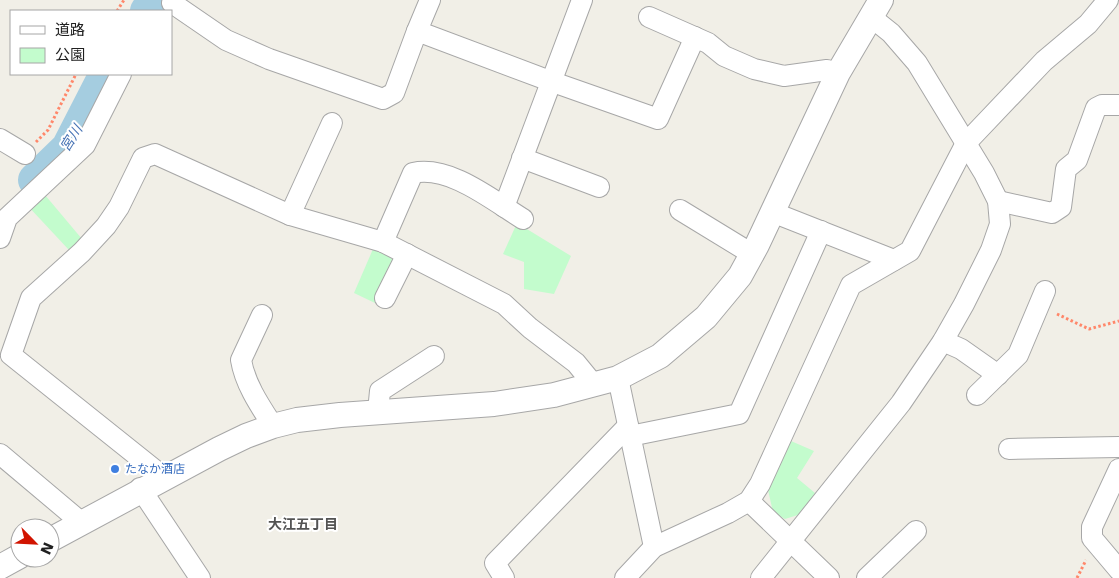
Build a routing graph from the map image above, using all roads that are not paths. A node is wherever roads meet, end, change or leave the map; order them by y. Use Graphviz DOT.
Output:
graph roads {
  1 [pos="430,0"];
  2 [pos="582,0"];
  3 [pos="1108,0"];
  4 [pos="171,5"];
  5 [pos="876,8"];
  6 [pos="649,17"];
  7 [pos="417,31"];
  8 [pos="695,37"];
  9 [pos="838,73"];
  10 [pos="120,75"];
  11 [pos="550,82"];
  12 [pos="1119,105"];
  13 [pos="332,123"];
  14 [pos="0,139"];
  15 [pos="966,143"];
  16 [pos="25,154"];
  17 [pos="522,158"];
  18 [pos="599,186"];
  19 [pos="998,201"];
  20 [pos="504,207"];
  21 [pos="680,210"];
  22 [pos="772,212"];
  23 [pos="290,215"];
  24 [pos="522,219"];
  25 [pos="821,231"];
  26 [pos="0,238"];
  27 [pos="383,242"];
  28 [pos="407,254"];
  29 [pos="752,254"];
  30 [pos="894,260"];
  31 [pos="385,298"];
  32 [pos="1046,302"];
  33 [pos="262,315"];
  34 [pos="943,341"];
  35 [pos="434,356"];
  36 [pos="998,375"];
  37 [pos="618,378"];
  38 [pos="594,385"];
  39 [pos="977,395"];
  40 [pos="378,412"];
  41 [pos="273,426"];
  42 [pos="629,431"];
  43 [pos="1119,447"];
  44 [pos="1009,449"];
  45 [pos="0,454"];
  46 [pos="1119,470"];
  47 [pos="164,478"];
  48 [pos="141,489"];
  49 [pos="749,501"];
  50 [pos="82,523"];
  51 [pos="916,531"];
  52 [pos="60,535"];
  53 [pos="790,541"];
  54 [pos="654,547"];
  55 [pos="1119,570"];
  56 [pos="200,578"];
  57 [pos="504,578"];
  58 [pos="625,578"];
  59 [pos="761,578"];
  60 [pos="829,578"];
  61 [pos="867,578"];
  1 -- 7 [label="street"];
  2 -- 11 [label="street"];
  3 -- 15 [label="street"];
  4 -- 7 [label="street"];
  5 -- 9 [label="street"];
  5 -- 15 [label="street"];
  6 -- 8 [label="street"];
  7 -- 11 [label="street"];
  8 -- 9 [label="street"];
  8 -- 11 [label="street"];
  9 -- 22 [label="street"];
  10 -- 26 [label="street"];
  11 -- 17 [label="street"];
  12 -- 19 [label="street"];
  13 -- 23 [label="street"];
  14 -- 16 [label="street"];
  15 -- 19 [label="street"];
  15 -- 30 [label="street"];
  17 -- 18 [label="street"];
  17 -- 20 [label="street"];
  19 -- 34 [label="street"];
  20 -- 24 [label="street"];
  20 -- 27 [label="street"];
  21 -- 29 [label="street"];
  22 -- 25 [label="street"];
  22 -- 29 [label="street"];
  23 -- 27 [label="street"];
  23 -- 47 [label="street"];
  25 -- 30 [label="street"];
  25 -- 42 [label="street"];
  27 -- 28 [label="street"];
  28 -- 31 [label="street"];
  28 -- 38 [label="street"];
  29 -- 37 [label="street"];
  30 -- 49 [label="street"];
  32 -- 36 [label="street"];
  33 -- 41 [label="street"];
  34 -- 36 [label="street"];
  34 -- 53 [label="street"];
  35 -- 40 [label="street"];
  36 -- 39 [label="street"];
  37 -- 38 [label="street"];
  37 -- 42 [label="street"];
  38 -- 40 [label="street"];
  40 -- 41 [label="street"];
  41 -- 47 [label="street"];
  42 -- 54 [label="street"];
  42 -- 57 [label="street"];
  43 -- 44 [label="street"];
  45 -- 50 [label="street"];
  46 -- 55 [label="street"];
  47 -- 48 [label="street"];
  48 -- 50 [label="street"];
  48 -- 56 [label="street"];
  49 -- 53 [label="street"];
  49 -- 54 [label="street"];
  50 -- 52 [label="street"];
  51 -- 61 [label="street"];
  53 -- 59 [label="street"];
  53 -- 60 [label="street"];
  54 -- 58 [label="street"];
}
